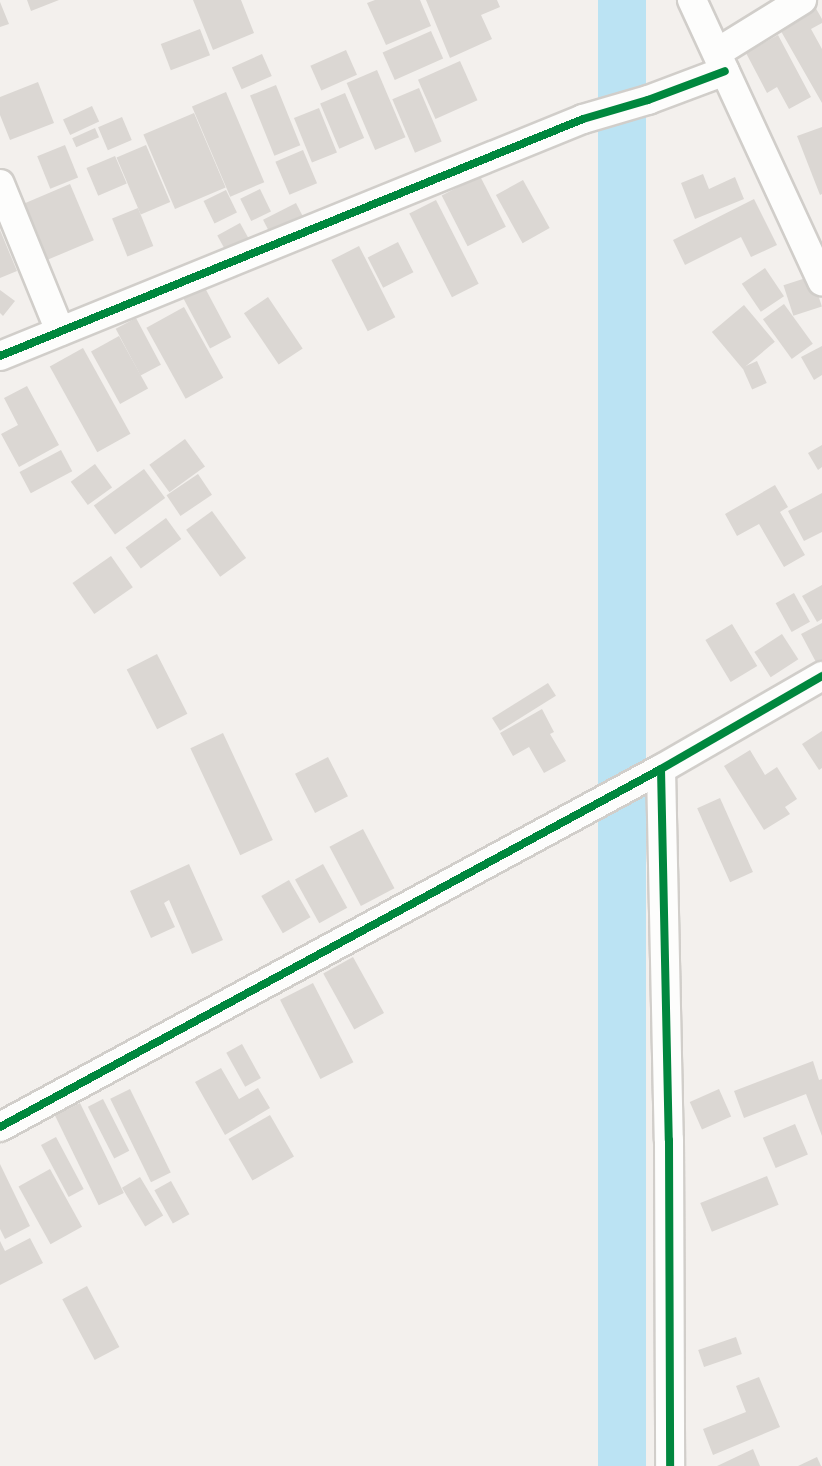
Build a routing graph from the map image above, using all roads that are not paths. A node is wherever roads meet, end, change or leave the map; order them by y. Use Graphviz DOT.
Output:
graph roads {
  1 [pos="692,0"];
  2 [pos="802,0"];
  3 [pos="721,61"];
  4 [pos="0,184"];
  5 [pos="822,281"];
  6 [pos="60,331"];
  7 [pos="0,356"];
  8 [pos="822,676"];
  9 [pos="658,770"];
  10 [pos="0,1127"];
  11 [pos="670,1466"];
  1 -- 3 [label="street"];
  2 -- 3 [label="street"];
  3 -- 5 [label="street"];
  3 -- 6 [label="street"];
  4 -- 6 [label="street"];
  6 -- 7 [label="street"];
  8 -- 9 [label="street"];
  9 -- 10 [label="street"];
  9 -- 11 [label="street"];
}
